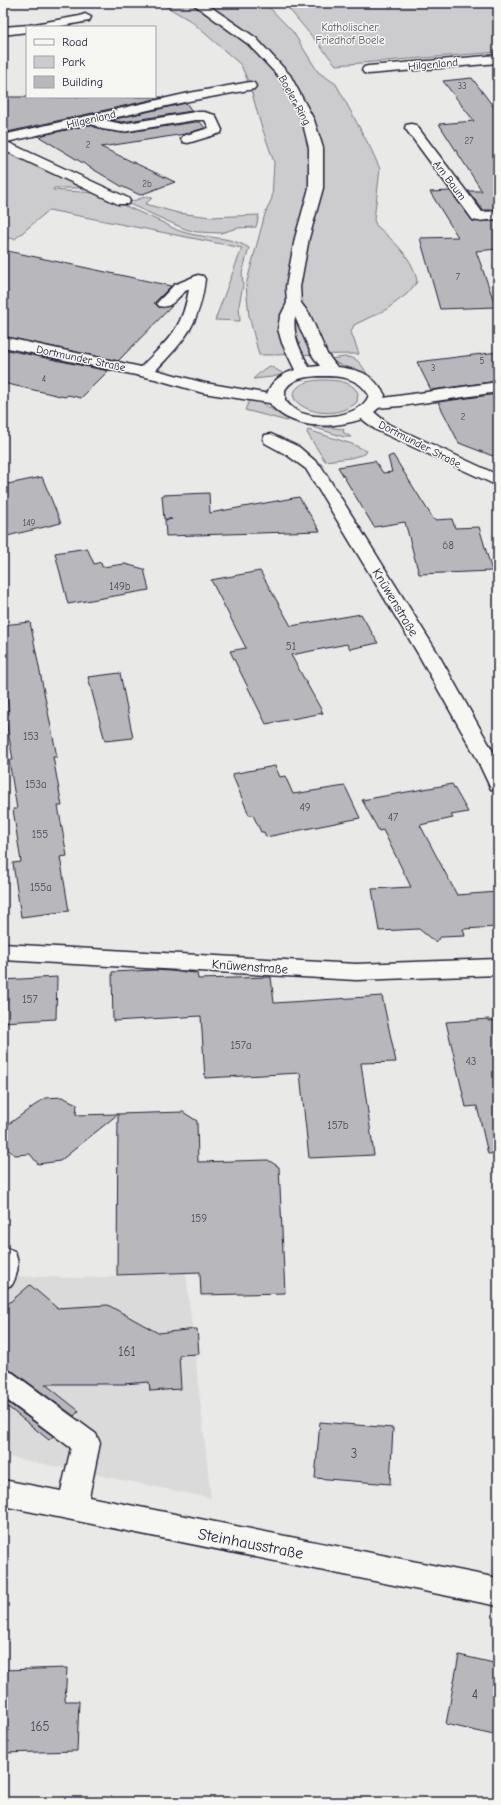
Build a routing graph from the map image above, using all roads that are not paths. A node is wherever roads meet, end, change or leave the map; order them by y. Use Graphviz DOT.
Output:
graph roads {
  1 [pos="198,3"];
  2 [pos="85,17"];
  3 [pos="41,26"];
  4 [pos="26,28"];
  5 [pos="3,31"];
  6 [pos="498,59"];
  7 [pos="368,70"];
  8 [pos="250,86"];
  9 [pos="92,118"];
  10 [pos="411,128"];
  11 [pos="3,139"];
  12 [pos="188,139"];
  13 [pos="3,145"];
  14 [pos="123,201"];
  15 [pos="498,215"];
  16 [pos="164,303"];
  17 [pos="294,303"];
  18 [pos="3,342"];
  19 [pos="332,371"];
  20 [pos="304,373"];
  21 [pos="151,374"];
  22 [pos="498,387"];
  23 [pos="278,392"];
  24 [pos="372,402"];
  25 [pos="340,420"];
  26 [pos="271,438"];
  27 [pos="478,473"];
  28 [pos="498,481"];
  29 [pos="498,784"];
  30 [pos="3,952"];
  31 [pos="498,967"];
  32 [pos="3,1258"];
  33 [pos="3,1277"];
  34 [pos="3,1381"];
  35 [pos="3,1494"];
  36 [pos="72,1507"];
  37 [pos="498,1592"];
  1 -- 17 [label="main road, Boeler Ring"];
  2 -- 3 [label="main road"];
  4 -- 5 [label="main road"];
  6 -- 7 [label="main road, Hilgenland"];
  8 -- 9 [label="main road, Hilgenland"];
  9 -- 11 [label="main road, Hilgenland"];
  9 -- 12 [label="main road"];
  10 -- 15 [label="main road, Am Baum"];
  13 -- 14 [label="main road"];
  16 -- 21 [label="main road"];
  17 -- 19 [label="main road, Boeler Ring"];
  17 -- 20 [label="main road, Boeler Ring"];
  18 -- 21 [label="main road, Dortmunder Straße"];
  19 -- 20 [label="main road, Dortmunder Straße"];
  19 -- 24 [label="main road, Dortmunder Straße"];
  20 -- 23 [label="main road, Dortmunder Straße"];
  21 -- 23 [label="main road, Dortmunder Straße"];
  22 -- 24 [label="main road"];
  23 -- 25 [label="main road"];
  24 -- 25 [label="main road"];
  24 -- 27 [label="main road, Dortmunder Straße"];
  25 -- 27 [label="main road, Dortmunder Straße"];
  26 -- 29 [label="main road, Knüwenstraße"];
  27 -- 28 [label="main road, Dortmunder Straße"];
  30 -- 31 [label="main road, Knüwenstraße"];
  32 -- 33 [label="main road"];
  34 -- 36 [label="main road"];
  35 -- 36 [label="main road, Steinhausstraße"];
  36 -- 37 [label="main road, Steinhausstraße"];
}
